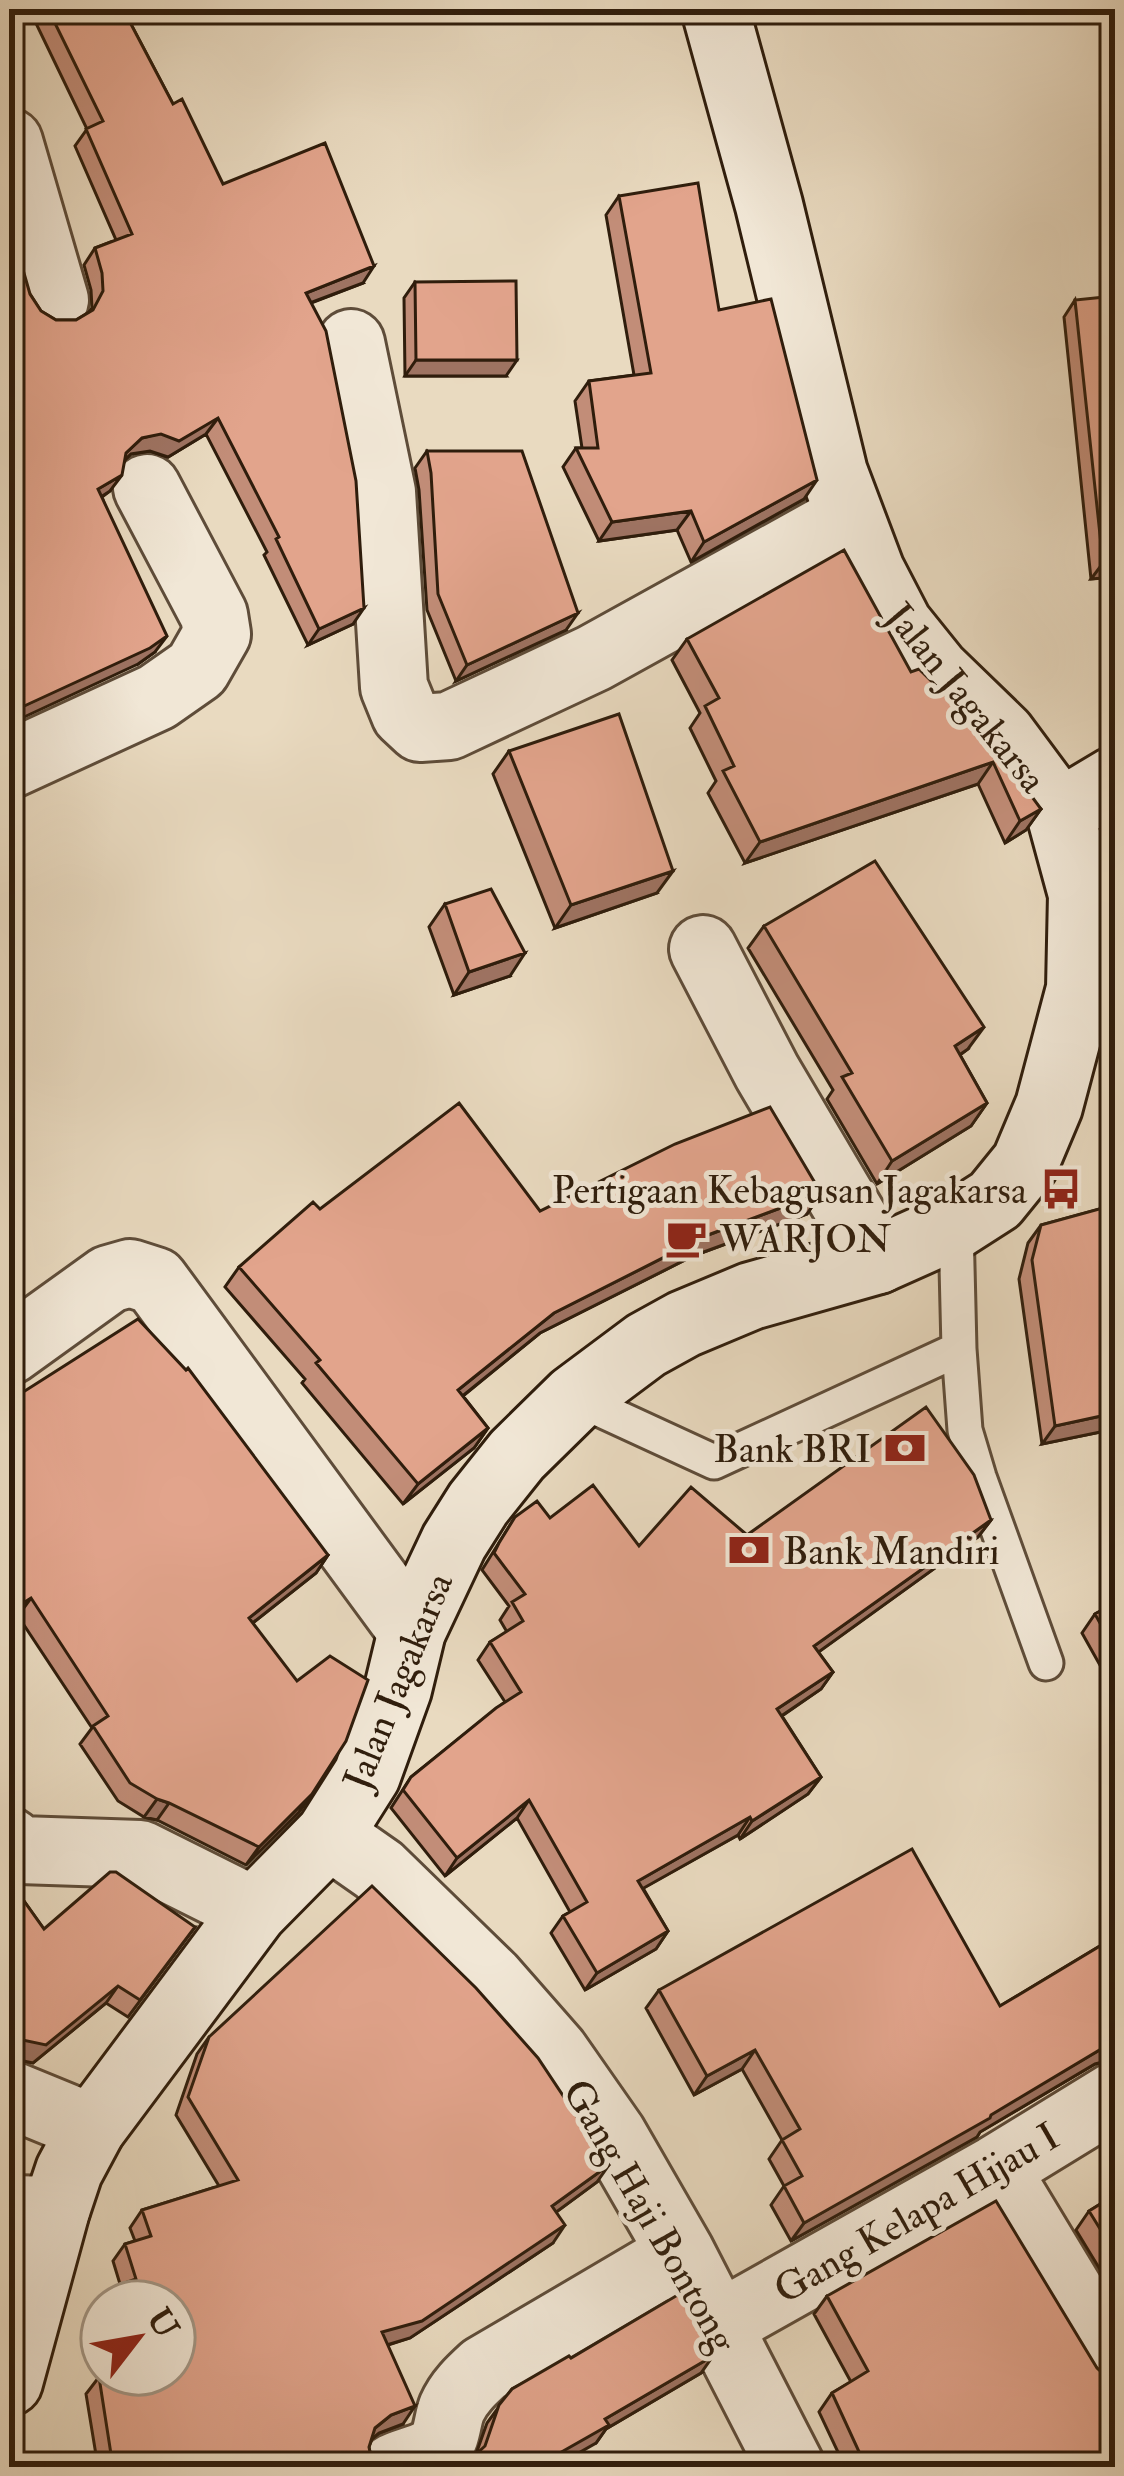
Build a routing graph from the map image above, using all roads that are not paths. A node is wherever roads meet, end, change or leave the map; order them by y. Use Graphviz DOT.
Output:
graph roads {
  1 [pos="715,9"];
  2 [pos="9,142"];
  3 [pos="56,300"];
  4 [pos="351,344"];
  5 [pos="147,488"];
  6 [pos="849,517"];
  7 [pos="9,765"];
  8 [pos="1088,797"];
  9 [pos="703,949"];
  10 [pos="956,1225"];
  11 [pos="878,1260"];
  12 [pos="959,1349"];
  13 [pos="9,1351"];
  14 [pos="575,1398"];
  15 [pos="412,1631"];
  16 [pos="1046,1663"];
  17 [pos="328,1835"];
  18 [pos="9,1840"];
  19 [pos="254,1911"];
  20 [pos="9,2094"];
  21 [pos="1115,2096"];
  22 [pos="92,2128"];
  23 [pos="996,2169"];
  24 [pos="32,2210"];
  25 [pos="681,2253"];
  26 [pos="717,2326"];
  27 [pos="12,2359"];
  28 [pos="1115,2366"];
  29 [pos="394,2467"];
  30 [pos="791,2467"];
  1 -- 6 [label="street, Jalan Jagakarsa"];
  2 -- 3 [label="street"];
  4 -- 6 [label="street"];
  5 -- 7 [label="street"];
  6 -- 8 [label="street, Jalan Jagakarsa"];
  8 -- 10 [label="street, Jalan Jagakarsa"];
  9 -- 11 [label="street"];
  10 -- 11 [label="street, Jalan Jagakarsa"];
  10 -- 12 [label="lane"];
  11 -- 14 [label="street, Jalan Jagakarsa"];
  12 -- 14 [label="lane"];
  12 -- 16 [label="lane"];
  13 -- 15 [label="street"];
  14 -- 15 [label="street, Jalan Jagakarsa"];
  15 -- 17 [label="street, Jalan Jagakarsa"];
  17 -- 19 [label="street, Jalan Jagakarsa"];
  17 -- 25 [label="street, Gang Haji Bontong"];
  18 -- 19 [label="street"];
  19 -- 22 [label="street, Jalan Jagakarsa"];
  20 -- 22 [label="street"];
  21 -- 23 [label="street, Gang Kelapa Hijau I"];
  22 -- 24 [label="street, Jalan Jagakarsa"];
  23 -- 26 [label="street, Gang Kelapa Hijau I"];
  23 -- 28 [label="street"];
  24 -- 27 [label="street, Jalan Jagakarsa"];
  25 -- 26 [label="street, Gang Haji Bontong"];
  25 -- 29 [label="street"];
  26 -- 30 [label="street, Gang Haji Bontong"];
}
